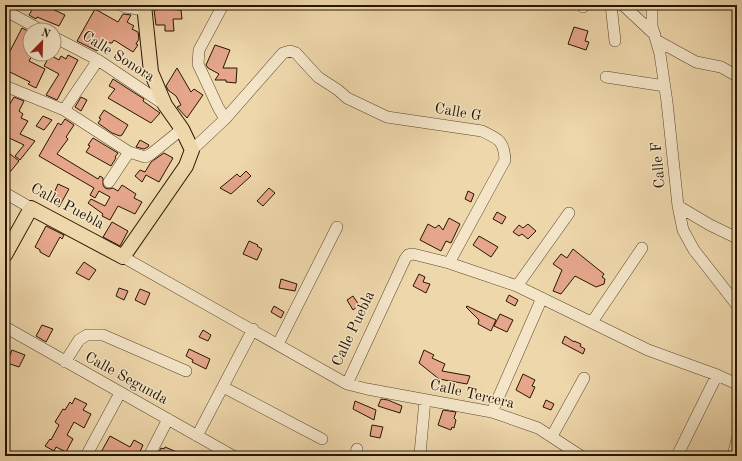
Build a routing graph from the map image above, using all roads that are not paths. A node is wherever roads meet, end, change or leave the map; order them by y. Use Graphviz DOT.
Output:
graph roads {
  1 [pos="121,5"];
  2 [pos="223,5"];
  3 [pos="610,5"];
  4 [pos="623,5"];
  5 [pos="652,5"];
  6 [pos="144,8"];
  7 [pos="6,12"];
  8 [pos="25,22"];
  9 [pos="655,38"];
  10 [pos="62,41"];
  11 [pos="615,41"];
  12 [pos="98,60"];
  13 [pos="737,76"];
  14 [pos="606,77"];
  15 [pos="5,86"];
  16 [pos="665,86"];
  17 [pos="165,105"];
  18 [pos="64,110"];
  19 [pos="225,119"];
  20 [pos="182,129"];
  21 [pos="192,150"];
  22 [pos="129,152"];
  23 [pos="109,182"];
  24 [pos="5,194"];
  25 [pos="678,206"];
  26 [pos="31,208"];
  27 [pos="569,213"];
  28 [pos="337,227"];
  29 [pos="737,238"];
  30 [pos="642,248"];
  31 [pos="5,255"];
  32 [pos="123,256"];
  33 [pos="449,264"];
  34 [pos="517,286"];
  35 [pos="542,298"];
  36 [pos="737,305"];
  37 [pos="592,322"];
  38 [pos="253,330"];
  39 [pos="6,331"];
  40 [pos="278,344"];
  41 [pos="65,362"];
  42 [pos="186,371"];
  43 [pos="717,375"];
  44 [pos="584,378"];
  45 [pos="347,384"];
  46 [pos="737,384"];
  47 [pos="223,387"];
  48 [pos="120,393"];
  49 [pos="425,400"];
  50 [pos="492,412"];
  51 [pos="168,419"];
  52 [pos="197,436"];
  53 [pos="552,436"];
  54 [pos="322,439"];
  55 [pos="737,440"];
  56 [pos="420,454"];
  57 [pos="229,455"];
  58 [pos="86,456"];
  59 [pos="149,456"];
  60 [pos="581,456"];
  61 [pos="677,456"];
  62 [pos="733,456"];
  1 -- 6 [label="street"];
  2 -- 19 [label="street"];
  3 -- 11 [label="street"];
  4 -- 9 [label="street"];
  5 -- 9 [label="street, Calle F"];
  6 -- 17 [label="main road"];
  7 -- 8 [label="street"];
  9 -- 13 [label="street"];
  9 -- 16 [label="street, Calle F"];
  10 -- 12 [label="street, Calle Sonora"];
  12 -- 17 [label="street, Calle Sonora"];
  12 -- 18 [label="street"];
  14 -- 16 [label="street"];
  15 -- 18 [label="street"];
  16 -- 25 [label="street, Calle F"];
  17 -- 20 [label="main road"];
  18 -- 22 [label="street"];
  19 -- 21 [label="street"];
  19 -- 33 [label="street, Calle G"];
  20 -- 21 [label="main road"];
  20 -- 22 [label="street"];
  21 -- 32 [label="main road"];
  22 -- 23 [label="street"];
  24 -- 26 [label="street, Calle Puebla"];
  25 -- 29 [label="street"];
  25 -- 36 [label="street, Calle F"];
  26 -- 31 [label="main road"];
  26 -- 32 [label="main road, Calle Puebla"];
  27 -- 34 [label="street"];
  28 -- 40 [label="street"];
  30 -- 37 [label="street"];
  32 -- 38 [label="street, Calle Puebla"];
  33 -- 34 [label="street, Calle Puebla"];
  33 -- 45 [label="street, Calle Puebla"];
  34 -- 35 [label="street, Calle Puebla"];
  35 -- 37 [label="street, Calle Puebla"];
  35 -- 50 [label="street"];
  37 -- 43 [label="street, Calle Puebla"];
  38 -- 40 [label="street, Calle Puebla"];
  38 -- 47 [label="street"];
  39 -- 41 [label="street, Calle Segunda"];
  40 -- 45 [label="street, Calle Puebla"];
  41 -- 42 [label="street"];
  41 -- 48 [label="street, Calle Segunda"];
  43 -- 46 [label="street, Calle Puebla"];
  43 -- 61 [label="street"];
  44 -- 53 [label="street"];
  45 -- 49 [label="street, Calle Tercera"];
  47 -- 52 [label="street"];
  47 -- 54 [label="street"];
  48 -- 51 [label="street, Calle Segunda"];
  48 -- 58 [label="street"];
  49 -- 50 [label="street, Calle Tercera"];
  49 -- 56 [label="street"];
  50 -- 53 [label="street, Calle Tercera"];
  51 -- 52 [label="street, Calle Segunda"];
  51 -- 59 [label="street"];
  52 -- 57 [label="street, Calle Segunda"];
  53 -- 60 [label="street, Calle Tercera"];
  55 -- 62 [label="street"];
}
